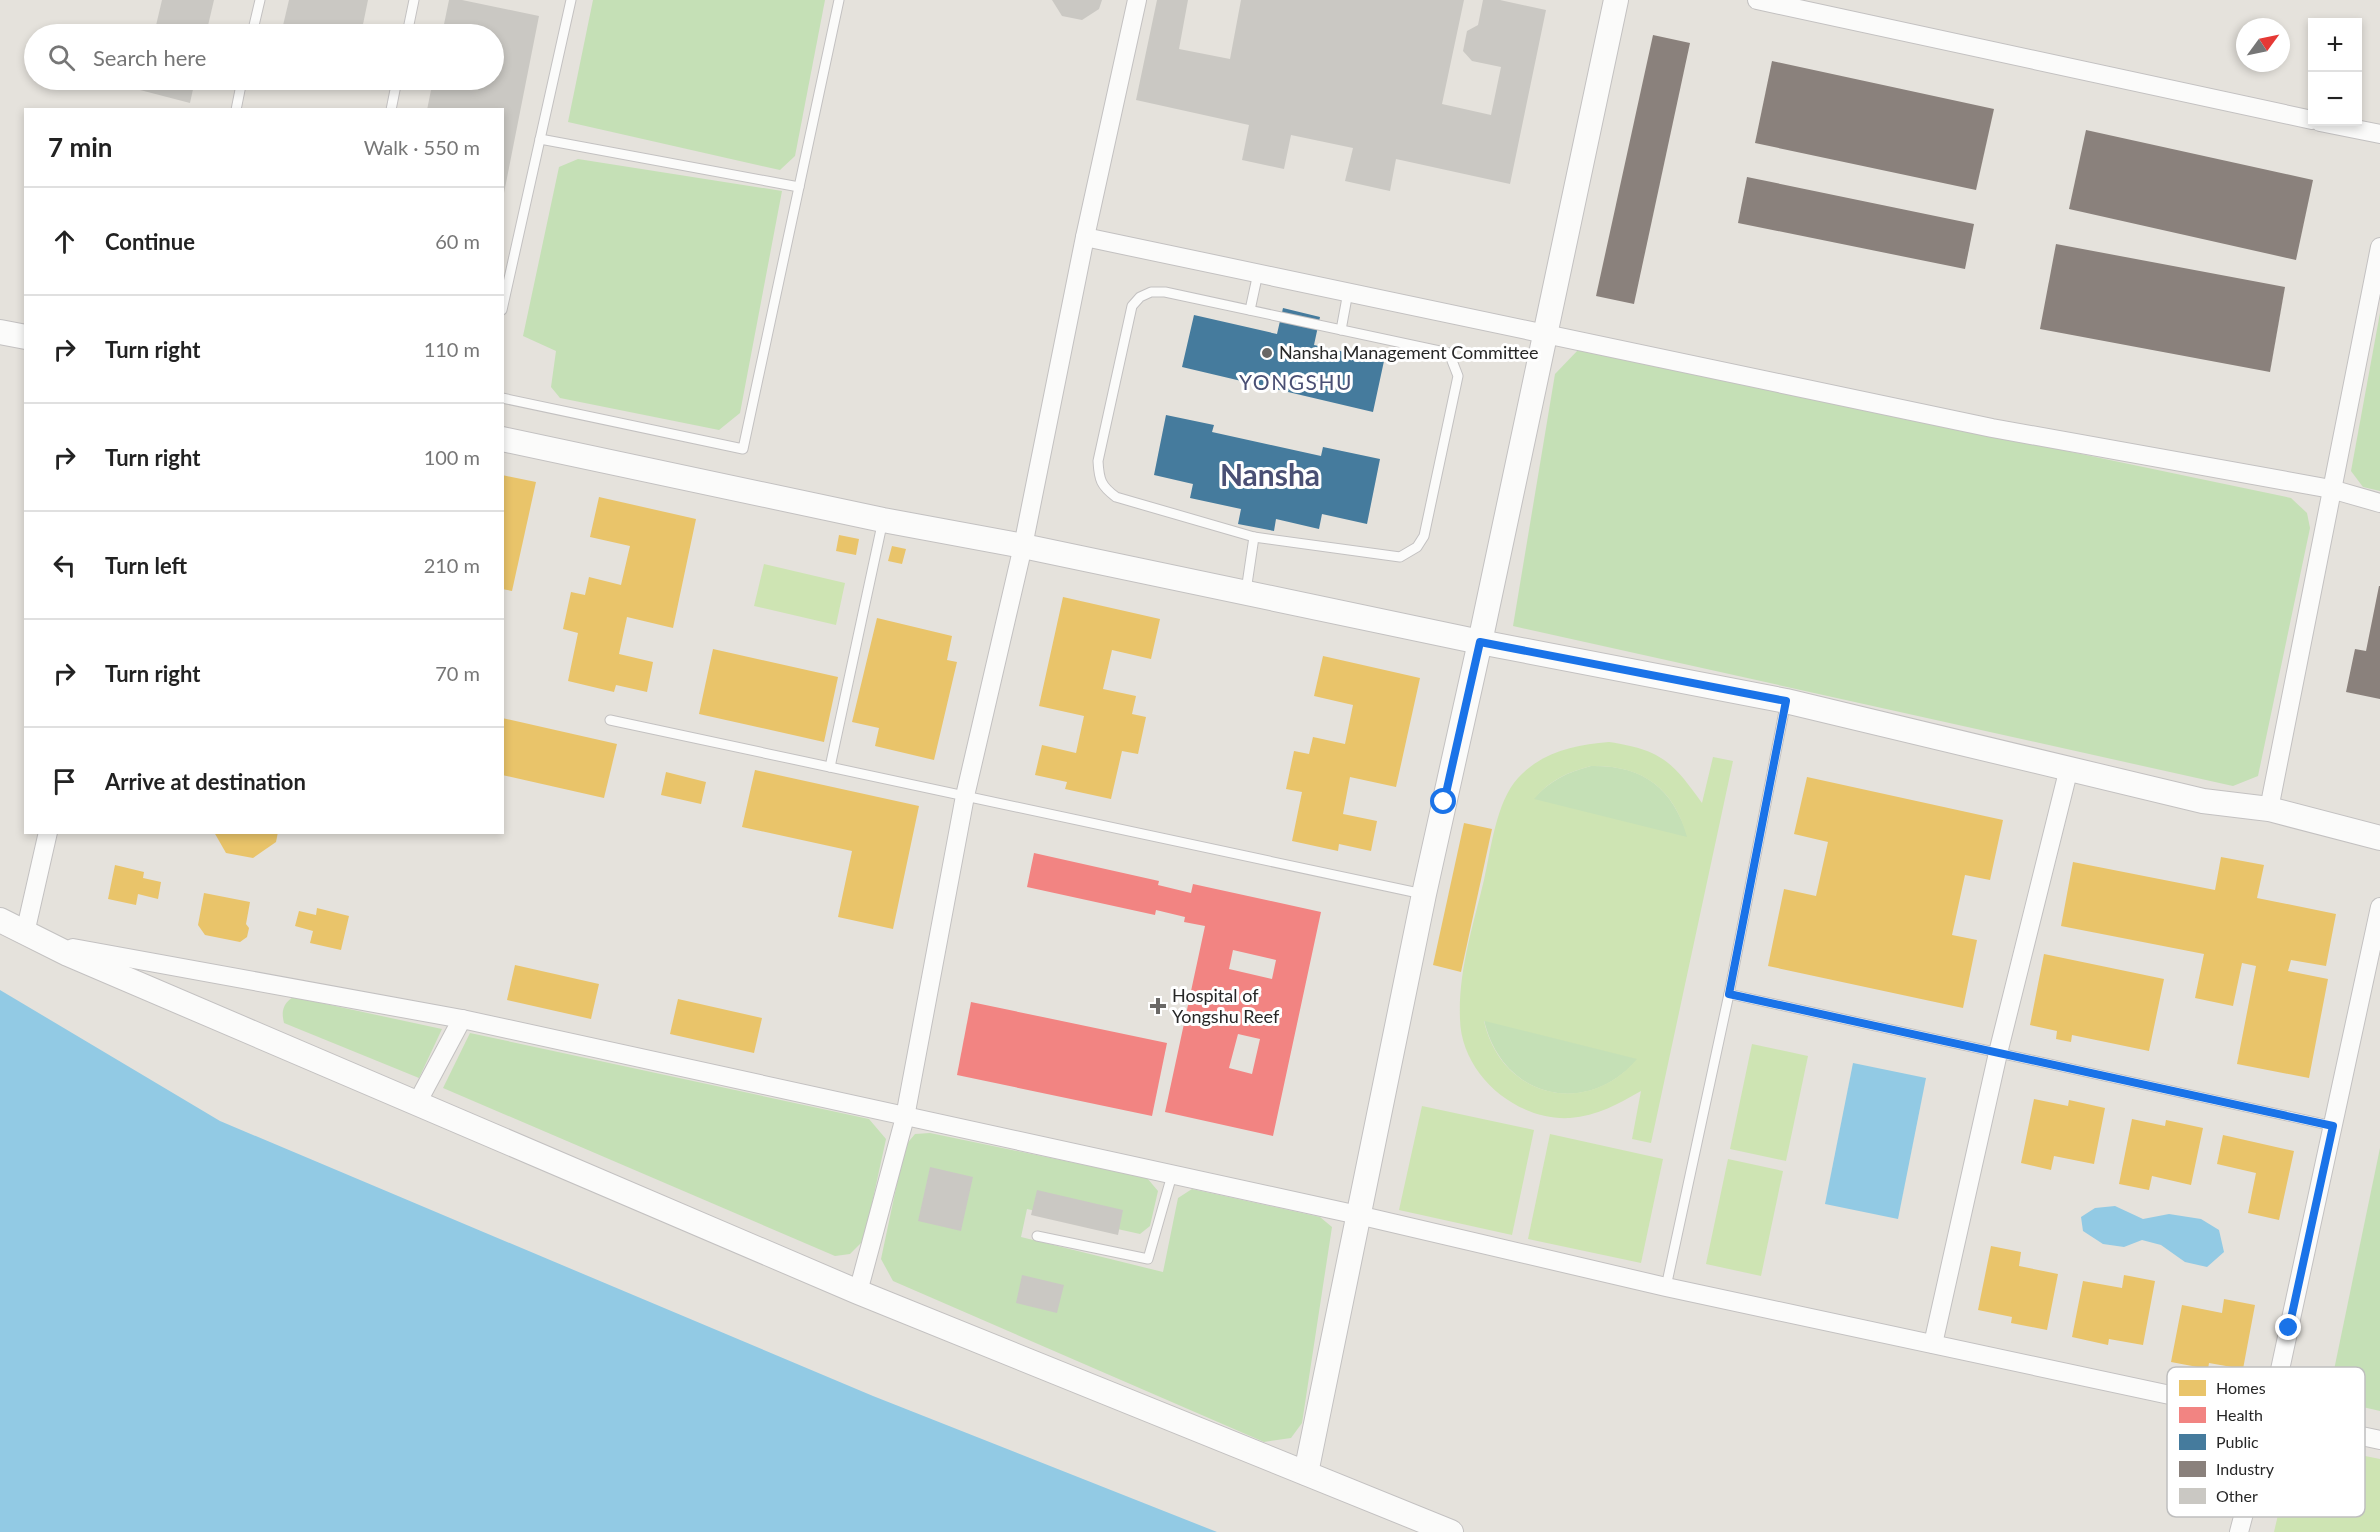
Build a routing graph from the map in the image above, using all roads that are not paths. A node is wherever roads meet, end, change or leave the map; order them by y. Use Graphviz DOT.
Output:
graph roads {
  1 [pos="260,0"];
  2 [pos="414,0"];
  3 [pos="571,0"];
  4 [pos="838,0"];
  5 [pos="1137,0"];
  6 [pos="1616,0"];
  7 [pos="1757,0"];
  8 [pos="254,24"];
  9 [pos="409,24"];
  10 [pos="240,90"];
  11 [pos="395,90"];
  12 [pos="236,108"];
  13 [pos="391,108"];
  14 [pos="2308,119"];
  15 [pos="2340,126"];
  16 [pos="2380,134"];
  17 [pos="540,139"];
  18 [pos="799,187"];
  19 [pos="1085,237"];
  20 [pos="2380,247"];
  21 [pos="1258,273"];
  22 [pos="1348,292"];
  23 [pos="504,301"];
  24 [pos="1250,310"];
  25 [pos="1341,330"];
  26 [pos="0,332"];
  27 [pos="1544,333"];
  28 [pos="24,337"];
  29 [pos="504,398"];
  30 [pos="504,439"];
  31 [pos="2331,489"];
  32 [pos="2380,503"];
  33 [pos="883,520"];
  34 [pos="1254,537"];
  35 [pos="1023,546"];
  36 [pos="1246,591"];
  37 [pos="1480,642"];
  38 [pos="1786,701"];
  39 [pos="610,720"];
  40 [pos="830,767"];
  41 [pos="2069,768"];
  42 [pos="965,796"];
  43 [pos="2269,809"];
  44 [pos="48,834"];
  45 [pos="2380,838"];
  46 [pos="1424,894"];
  47 [pos="2380,907"];
  48 [pos="0,920"];
  49 [pos="25,933"];
  50 [pos="47,944"];
  51 [pos="1729,994"];
  52 [pos="462,1019"];
  53 [pos="1998,1053"];
  54 [pos="417,1103"];
  55 [pos="905,1117"];
  56 [pos="2333,1126"];
  57 [pos="1173,1175"];
  58 [pos="1358,1215"];
  59 [pos="1037,1236"];
  60 [pos="1666,1287"];
  61 [pos="858,1292"];
  62 [pos="1933,1344"];
  63 [pos="2281,1367"];
  64 [pos="2167,1394"];
  65 [pos="2365,1437"];
  66 [pos="2380,1440"];
  67 [pos="1306,1473"];
  68 [pos="2243,1517"];
  69 [pos="1451,1532"];
  70 [pos="2239,1532"];
  1 -- 8 [label="lane"];
  2 -- 9 [label="lane"];
  3 -- 17 [label="lane"];
  4 -- 18 [label="lane"];
  5 -- 19 [label="street"];
  6 -- 27 [label="street"];
  7 -- 14 [label="street"];
  10 -- 12 [label="lane"];
  11 -- 13 [label="lane"];
  15 -- 16 [label="street"];
  17 -- 18 [label="lane"];
  17 -- 23 [label="lane"];
  18 -- 29 [label="lane"];
  19 -- 21 [label="street"];
  19 -- 35 [label="street"];
  20 -- 31 [label="street"];
  21 -- 22 [label="street"];
  21 -- 24 [label="lane"];
  22 -- 25 [label="lane"];
  22 -- 27 [label="street"];
  24 -- 25 [label="lane"];
  24 -- 34 [label="lane"];
  25 -- 34 [label="lane"];
  26 -- 28 [label="street"];
  27 -- 31 [label="street"];
  27 -- 37 [label="street"];
  30 -- 33 [label="street"];
  31 -- 32 [label="street"];
  31 -- 43 [label="street"];
  33 -- 35 [label="street"];
  33 -- 40 [label="lane"];
  34 -- 36 [label="lane"];
  35 -- 36 [label="street"];
  35 -- 42 [label="street"];
  36 -- 37 [label="street"];
  37 -- 38 [label="street"];
  37 -- 46 [label="street"];
  38 -- 41 [label="street"];
  38 -- 51 [label="lane"];
  39 -- 40 [label="lane"];
  40 -- 42 [label="lane"];
  41 -- 43 [label="street"];
  41 -- 53 [label="street"];
  42 -- 46 [label="lane"];
  42 -- 55 [label="street"];
  43 -- 45 [label="street"];
  44 -- 49 [label="street"];
  46 -- 58 [label="street"];
  47 -- 56 [label="street"];
  48 -- 49 [label="street"];
  49 -- 50 [label="street"];
  50 -- 52 [label="street"];
  50 -- 54 [label="street"];
  51 -- 53 [label="lane"];
  51 -- 60 [label="lane"];
  52 -- 54 [label="street"];
  52 -- 55 [label="street"];
  53 -- 56 [label="lane"];
  53 -- 62 [label="street"];
  54 -- 61 [label="street"];
  55 -- 57 [label="street"];
  55 -- 61 [label="street"];
  56 -- 63 [label="street"];
  57 -- 58 [label="street"];
  57 -- 59 [label="lane"];
  58 -- 60 [label="street"];
  58 -- 67 [label="street"];
  60 -- 62 [label="street"];
  61 -- 67 [label="street"];
  62 -- 64 [label="street"];
  65 -- 66 [label="street"];
  67 -- 69 [label="street"];
  68 -- 70 [label="street"];
}
